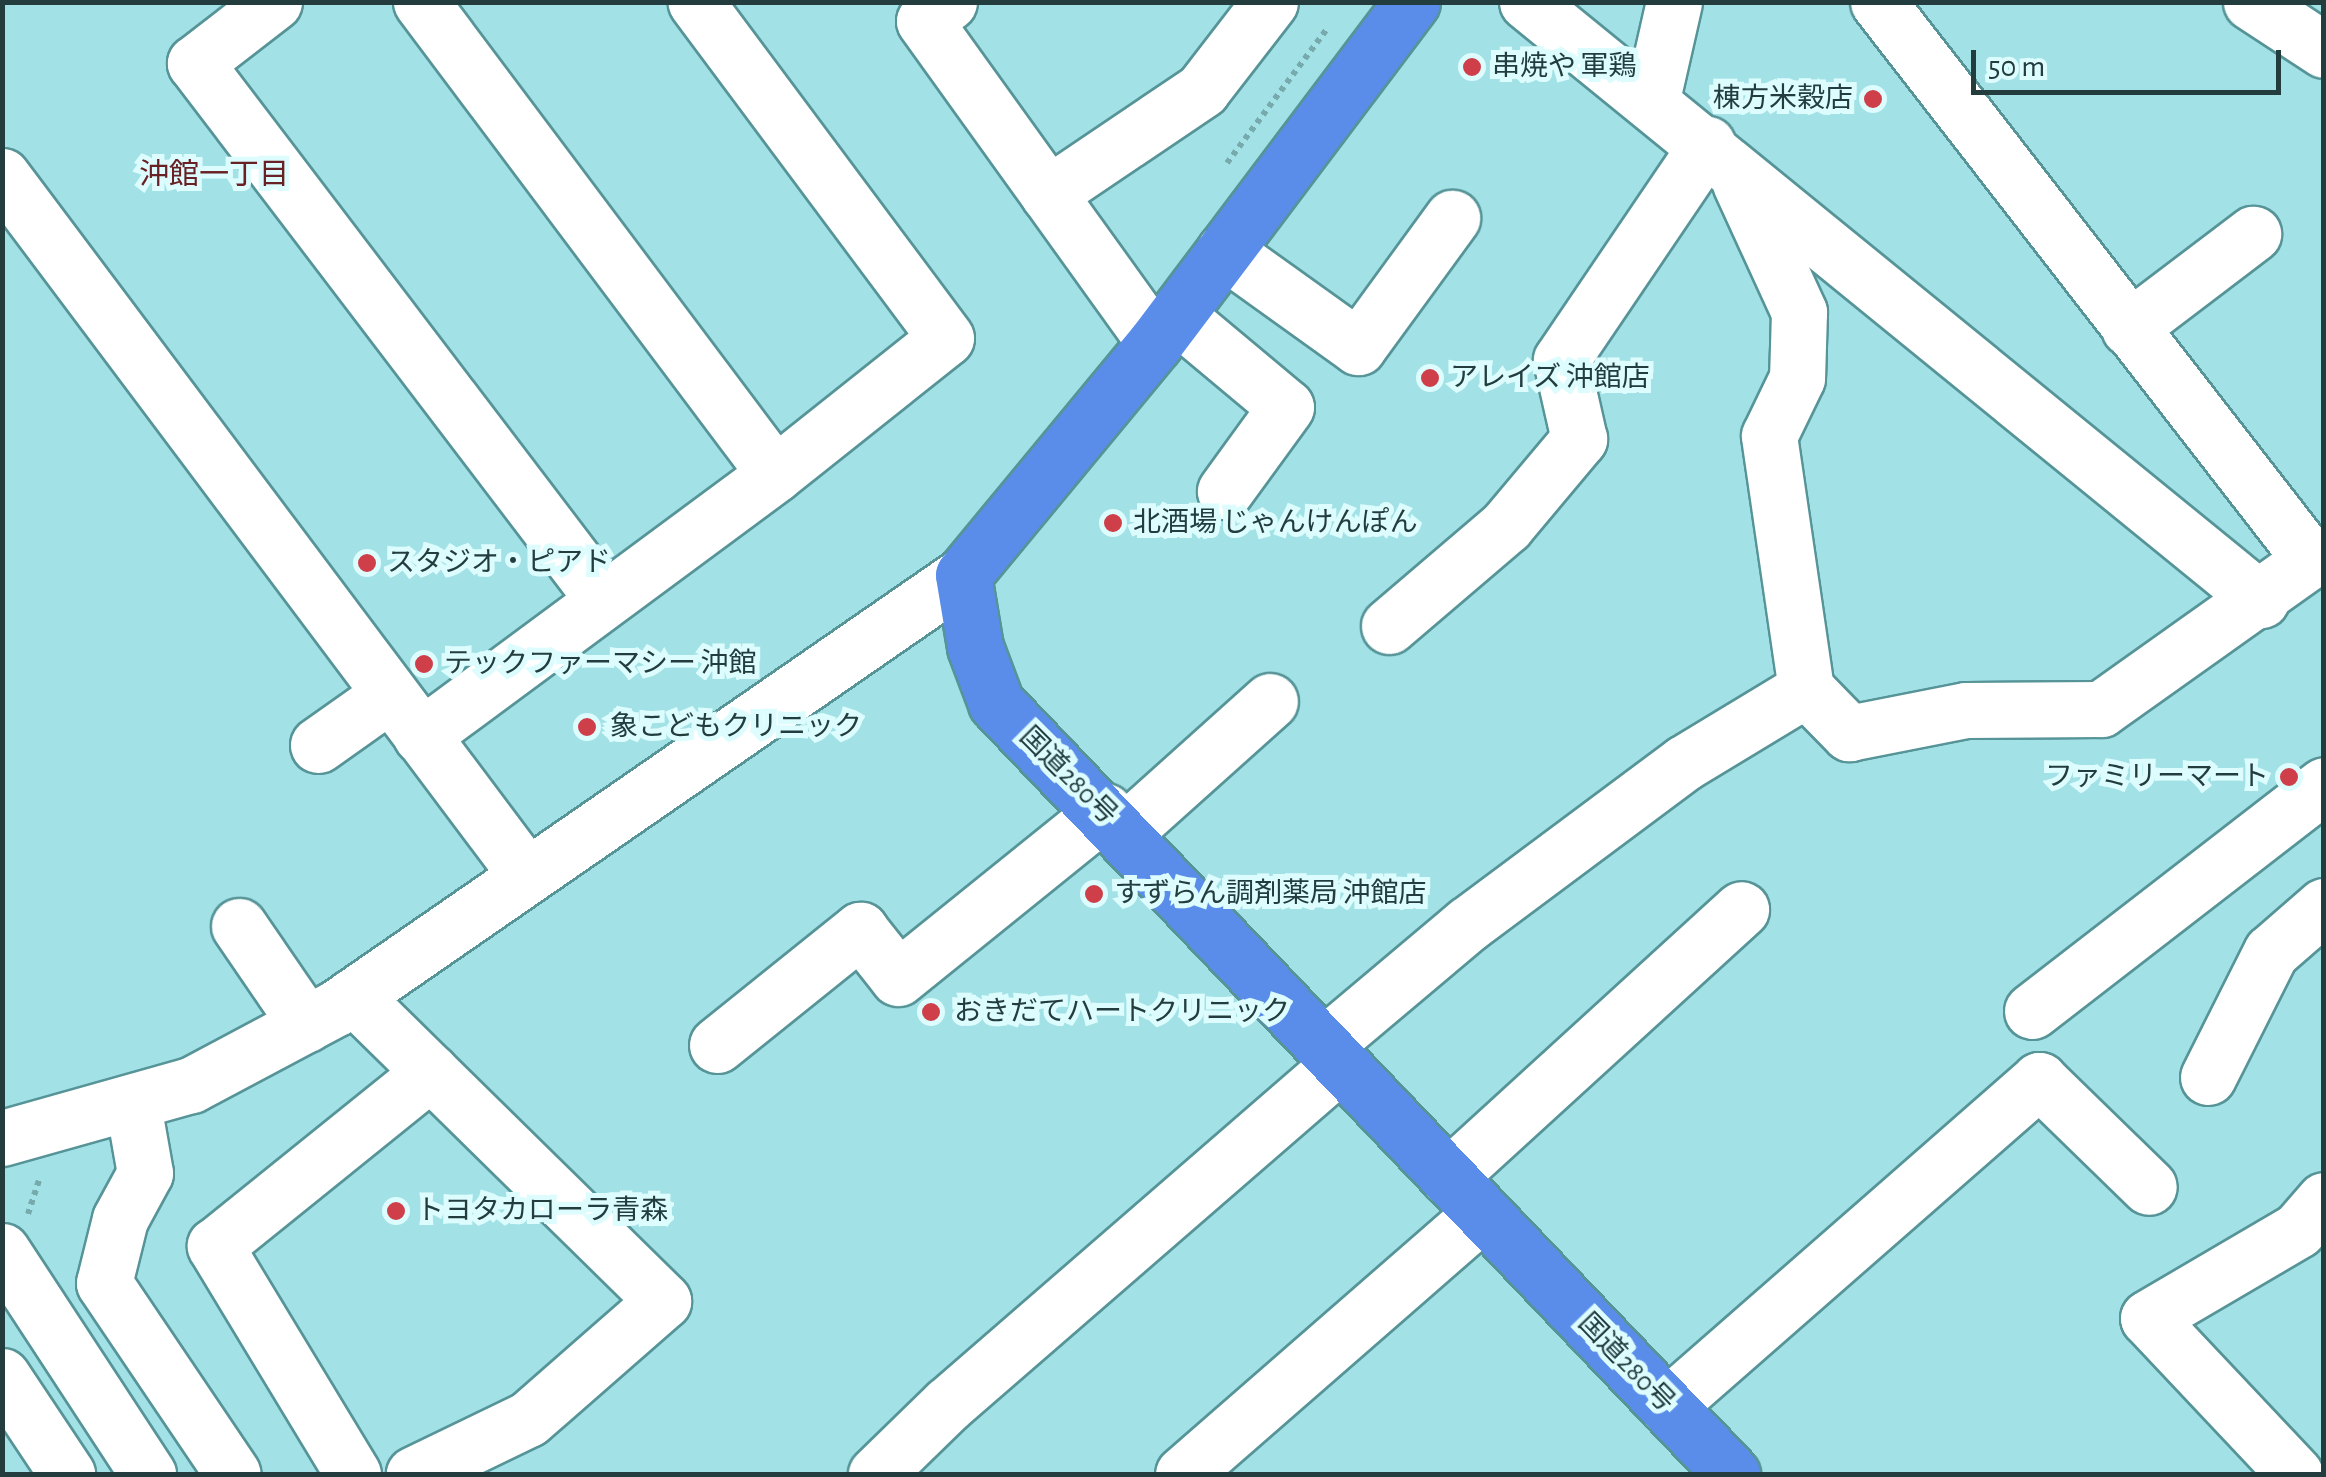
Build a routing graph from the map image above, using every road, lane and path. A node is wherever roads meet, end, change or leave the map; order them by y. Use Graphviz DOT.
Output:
graph roads {
  1 [pos="274,2"];
  2 [pos="421,2"];
  3 [pos="696,2"];
  4 [pos="1270,2"];
  5 [pos="1412,2"];
  6 [pos="1526,2"];
  7 [pos="1674,2"];
  8 [pos="2251,2"];
  9 [pos="1892,6"];
  10 [pos="927,9"];
  11 [pos="2324,50"];
  12 [pos="1652,99"];
  13 [pos="1721,157"];
  14 [pos="2,176"];
  15 [pos="1048,194"];
  16 [pos="1452,218"];
  17 [pos="2253,234"];
  18 [pos="1224,251"];
  19 [pos="2129,328"];
  20 [pos="1166,329"];
  21 [pos="774,474"];
  22 [pos="1225,492"];
  23 [pos="963,575"];
  24 [pos="2302,580"];
  25 [pos="603,599"];
  26 [pos="1389,626"];
  27 [pos="1806,689"];
  28 [pos="1270,701"];
  29 [pos="405,715"];
  30 [pos="318,745"];
  31 [pos="2324,786"];
  32 [pos="1115,822"];
  33 [pos="525,873"];
  34 [pos="2324,906"];
  35 [pos="1741,908"];
  36 [pos="239,926"];
  37 [pos="353,996"];
  38 [pos="2032,1012"];
  39 [pos="306,1024"];
  40 [pos="717,1045"];
  41 [pos="1332,1055"];
  42 [pos="431,1072"];
  43 [pos="2208,1077"];
  44 [pos="133,1105"];
  45 [pos="2,1138"];
  46 [pos="2149,1187"];
  47 [pos="1465,1195"];
  48 [pos="2324,1200"];
  49 [pos="2,1251"];
  50 [pos="2,1376"];
  51 [pos="1667,1406"];
  52 [pos="879,1473"];
  53 [pos="67,1474"];
  54 [pos="148,1474"];
  55 [pos="234,1474"];
  56 [pos="352,1474"];
  57 [pos="414,1474"];
  58 [pos="1183,1474"];
  59 [pos="1732,1474"];
  60 [pos="2295,1474"];
  1 -- 25 [label="street"];
  2 -- 21 [label="street"];
  3 -- 21 [label="street"];
  4 -- 15 [label="street"];
  5 -- 18 [label="highway"];
  6 -- 12 [label="street"];
  7 -- 12 [label="street"];
  8 -- 11 [label="street"];
  9 -- 19 [label="street"];
  10 -- 15 [label="street"];
  12 -- 13 [label="street"];
  13 -- 24 [label="street"];
  13 -- 26 [label="street"];
  13 -- 27 [label="street"];
  14 -- 29 [label="street"];
  15 -- 20 [label="street"];
  16 -- 18 [label="street"];
  17 -- 19 [label="street"];
  18 -- 20 [label="highway"];
  19 -- 24 [label="street"];
  20 -- 22 [label="street"];
  20 -- 23 [label="highway"];
  21 -- 25 [label="street"];
  23 -- 32 [label="highway, 国道280号"];
  23 -- 33 [label="street"];
  24 -- 27 [label="street"];
  25 -- 29 [label="street"];
  27 -- 41 [label="street"];
  28 -- 32 [label="street"];
  29 -- 30 [label="street"];
  29 -- 33 [label="street"];
  31 -- 38 [label="street"];
  32 -- 40 [label="street"];
  32 -- 41 [label="highway, 国道280号"];
  33 -- 37 [label="street"];
  34 -- 43 [label="street"];
  35 -- 47 [label="street"];
  36 -- 39 [label="street"];
  37 -- 39 [label="street"];
  37 -- 42 [label="street"];
  39 -- 44 [label="street"];
  41 -- 47 [label="highway, 国道280号"];
  41 -- 52 [label="street"];
  42 -- 56 [label="street"];
  42 -- 57 [label="street"];
  44 -- 45 [label="street"];
  44 -- 55 [label="street"];
  46 -- 51 [label="street"];
  47 -- 51 [label="highway, 国道280号"];
  47 -- 58 [label="street"];
  48 -- 60 [label="street"];
  49 -- 54 [label="street"];
  50 -- 53 [label="street"];
  51 -- 59 [label="highway, 国道280号"];
}
